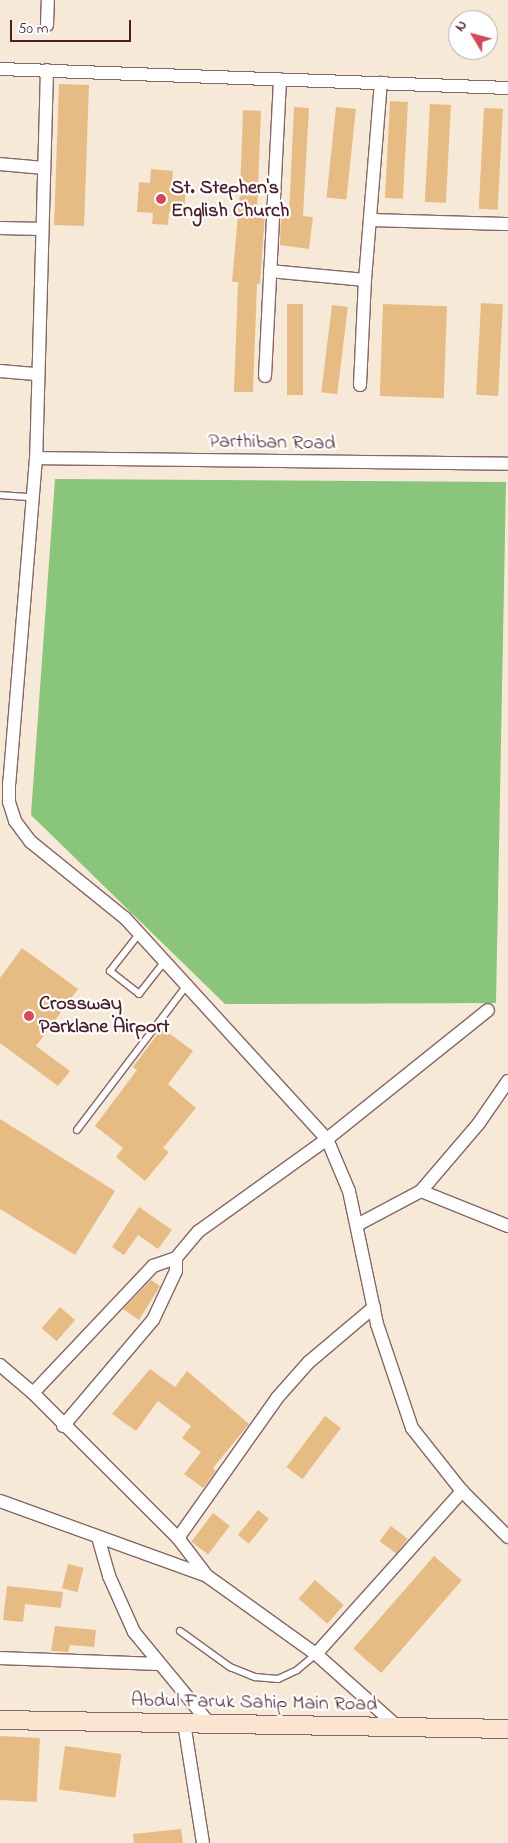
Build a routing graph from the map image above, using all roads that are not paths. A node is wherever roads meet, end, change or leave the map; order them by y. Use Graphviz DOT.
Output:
graph roads {
  1 [pos="48,0"];
  2 [pos="47,25"];
  3 [pos="0,69"];
  4 [pos="47,70"];
  5 [pos="280,79"];
  6 [pos="381,83"];
  7 [pos="508,88"];
  8 [pos="0,164"];
  9 [pos="44,168"];
  10 [pos="371,220"];
  11 [pos="508,224"];
  12 [pos="0,228"];
  13 [pos="42,229"];
  14 [pos="270,271"];
  15 [pos="365,280"];
  16 [pos="0,371"];
  17 [pos="38,374"];
  18 [pos="265,376"];
  19 [pos="360,385"];
  20 [pos="36,458"];
  21 [pos="508,464"];
  22 [pos="0,495"];
  23 [pos="32,497"];
  24 [pos="139,934"];
  25 [pos="165,961"];
  26 [pos="187,986"];
  27 [pos="488,1010"];
  28 [pos="508,1081"];
  29 [pos="77,1130"];
  30 [pos="327,1139"];
  31 [pos="421,1191"];
  32 [pos="357,1225"];
  33 [pos="508,1226"];
  34 [pos="176,1258"];
  35 [pos="374,1307"];
  36 [pos="0,1366"];
  37 [pos="33,1393"];
  38 [pos="63,1426"];
  39 [pos="462,1491"];
  40 [pos="0,1501"];
  41 [pos="98,1536"];
  42 [pos="508,1536"];
  43 [pos="178,1538"];
  44 [pos="207,1576"];
  45 [pos="180,1631"];
  46 [pos="316,1654"];
  47 [pos="0,1658"];
  48 [pos="159,1664"];
  49 [pos="0,1720"];
  50 [pos="184,1723"];
  51 [pos="209,1723"];
  52 [pos="398,1727"];
  53 [pos="508,1729"];
  54 [pos="203,1843"];
  1 -- 2 [label="street"];
  3 -- 4 [label="street"];
  4 -- 5 [label="street"];
  4 -- 9 [label="street"];
  5 -- 6 [label="street"];
  5 -- 14 [label="street"];
  6 -- 7 [label="street"];
  6 -- 10 [label="street"];
  8 -- 9 [label="street"];
  9 -- 13 [label="street"];
  10 -- 11 [label="street"];
  10 -- 15 [label="street"];
  12 -- 13 [label="street"];
  13 -- 17 [label="street"];
  14 -- 15 [label="street"];
  14 -- 18 [label="street"];
  15 -- 19 [label="street"];
  16 -- 17 [label="street"];
  17 -- 20 [label="street"];
  20 -- 21 [label="street, Parthiban Road"];
  20 -- 23 [label="street"];
  22 -- 23 [label="lane"];
  23 -- 24 [label="street"];
  24 -- 25 [label="street"];
  24 -- 25 [label="lane"];
  25 -- 26 [label="street"];
  26 -- 29 [label="lane"];
  26 -- 30 [label="street"];
  27 -- 30 [label="street"];
  28 -- 31 [label="street"];
  30 -- 32 [label="street"];
  30 -- 34 [label="street"];
  31 -- 32 [label="street"];
  31 -- 33 [label="street"];
  32 -- 35 [label="street"];
  34 -- 37 [label="street"];
  34 -- 38 [label="street"];
  35 -- 39 [label="street"];
  35 -- 43 [label="street"];
  36 -- 37 [label="street"];
  37 -- 38 [label="street"];
  38 -- 43 [label="street"];
  39 -- 42 [label="street"];
  39 -- 46 [label="street"];
  40 -- 41 [label="street"];
  41 -- 44 [label="street"];
  41 -- 48 [label="street"];
  43 -- 44 [label="street"];
  44 -- 46 [label="street"];
  45 -- 46 [label="lane"];
  46 -- 52 [label="street"];
  47 -- 48 [label="street"];
  48 -- 51 [label="street"];
  49 -- 50 [label="street, Abdul Faruk Sahip Main Road"];
  50 -- 51 [label="street, Abdul Faruk Sahip Main Road"];
  50 -- 54 [label="street"];
  51 -- 52 [label="street, Abdul Faruk Sahip Main Road"];
  52 -- 53 [label="street, Abdul Faruk Sahip Main Road"];
}
